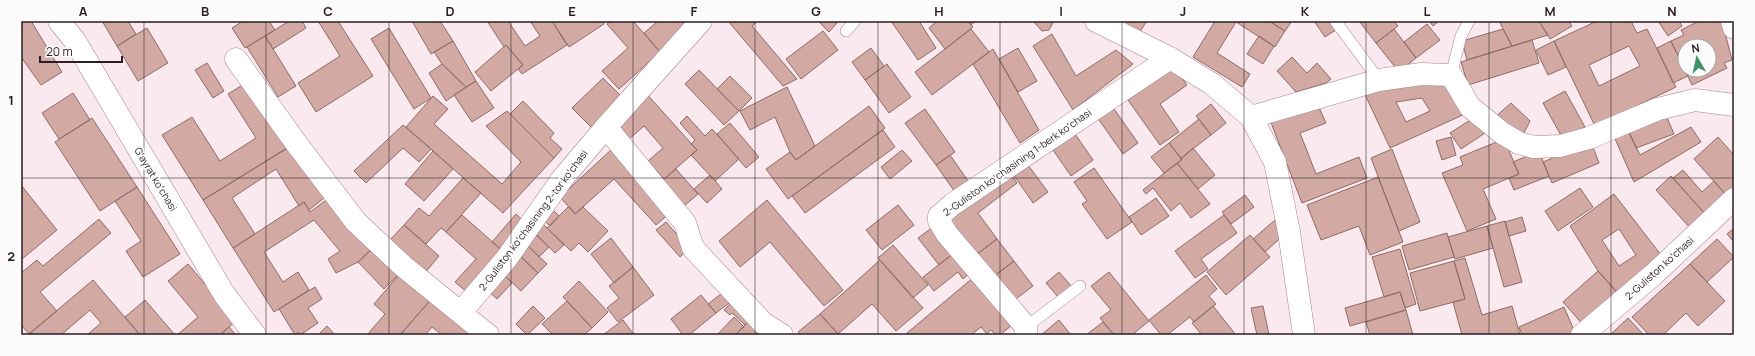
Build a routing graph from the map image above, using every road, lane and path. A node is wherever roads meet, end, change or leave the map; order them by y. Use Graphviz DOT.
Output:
graph roads {
  1 [pos="59,21"];
  2 [pos="701,21"];
  3 [pos="856,21"];
  4 [pos="1096,21"];
  5 [pos="1470,21"];
  6 [pos="1732,21"];
  7 [pos="1336,22"];
  8 [pos="1734,28"];
  9 [pos="846,30"];
  10 [pos="1170,58"];
  11 [pos="236,59"];
  12 [pos="1451,74"];
  13 [pos="1379,80"];
  14 [pos="1734,106"];
  15 [pos="1251,117"];
  16 [pos="606,127"];
  17 [pos="1734,199"];
  18 [pos="1080,286"];
  19 [pos="460,312"];
  20 [pos="1026,331"];
  21 [pos="255,335"];
  22 [pos="488,335"];
  23 [pos="782,335"];
  24 [pos="1304,335"];
  25 [pos="1582,335"];
  1 -- 21 [label="street, Gʻayrat koʻchasi"];
  2 -- 16 [label="street, 2-Guliston koʻchasining 2-tor koʻchasi"];
  3 -- 9 [label="lane"];
  4 -- 10 [label="street"];
  5 -- 12 [label="lane"];
  6 -- 8 [label="street"];
  7 -- 13 [label="lane"];
  10 -- 15 [label="street"];
  10 -- 20 [label="street, 2-Guliston koʻchasining 1-berk koʻchasi"];
  11 -- 19 [label="street"];
  12 -- 13 [label="street"];
  12 -- 14 [label="street"];
  13 -- 15 [label="street"];
  15 -- 24 [label="street"];
  16 -- 19 [label="street, 2-Guliston koʻchasining 2-tor koʻchasi"];
  16 -- 23 [label="street"];
  17 -- 25 [label="street, 2-Guliston koʻchasi"];
  18 -- 20 [label="lane, 2-Guliston koʻchasining 1-berk koʻchasi"];
  19 -- 22 [label="street"];
}
